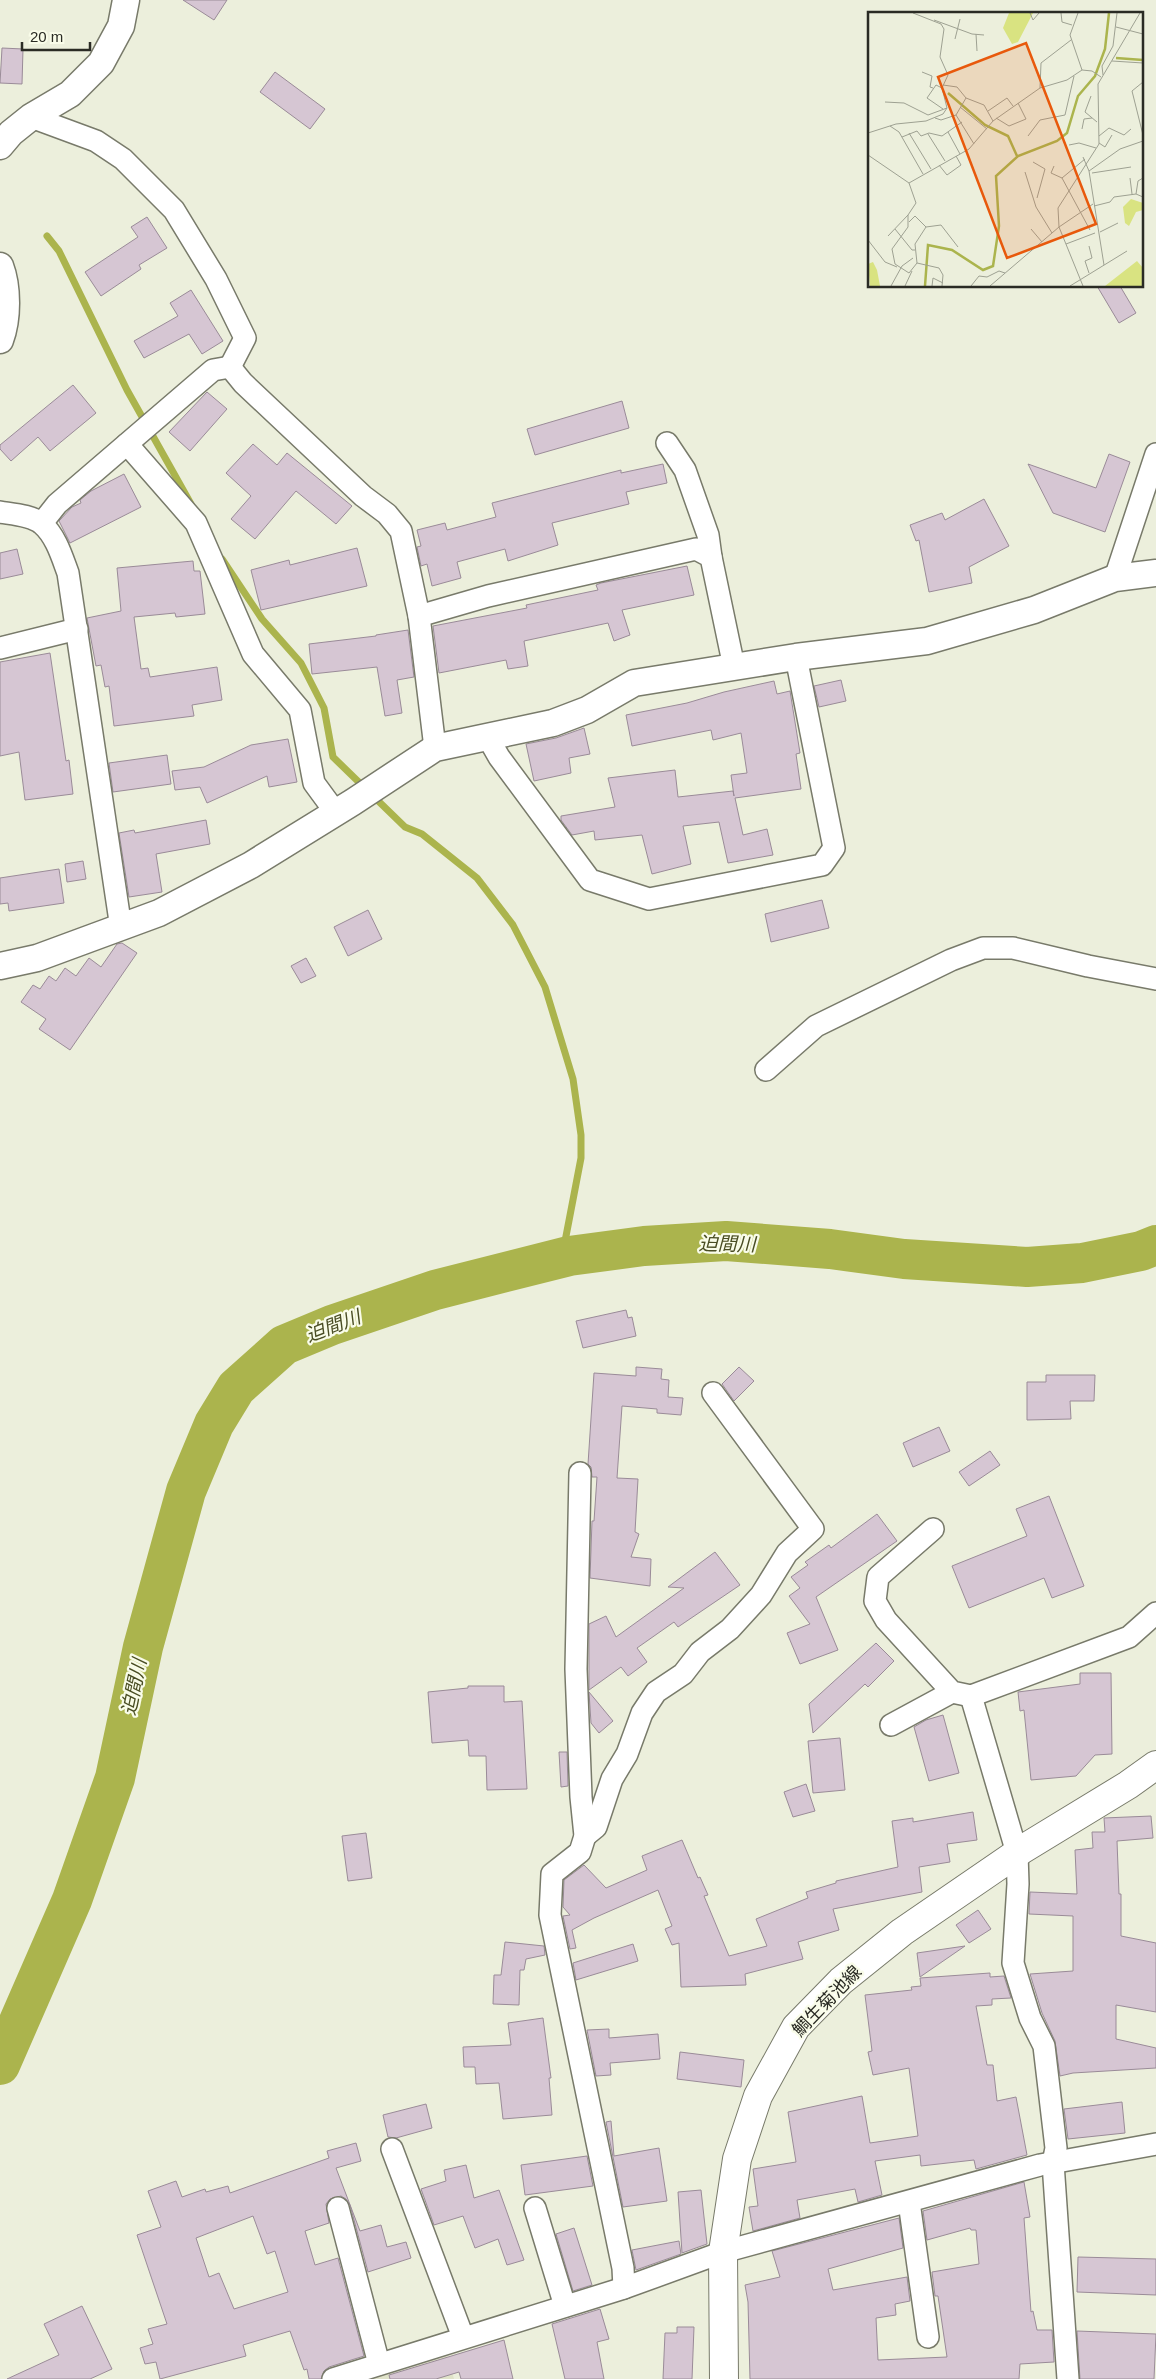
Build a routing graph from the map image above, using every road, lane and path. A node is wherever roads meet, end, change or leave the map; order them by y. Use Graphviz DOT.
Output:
graph roads {
  1 [pos="126,0"];
  2 [pos="31,117"];
  3 [pos="0,146"];
  4 [pos="0,266"];
  5 [pos="0,340"];
  6 [pos="230,367"];
  7 [pos="667,443"];
  8 [pos="127,444"];
  9 [pos="1156,454"];
  10 [pos="0,512"];
  11 [pos="42,523"];
  12 [pos="711,557"];
  13 [pos="1156,573"];
  14 [pos="1114,578"];
  15 [pos="419,616"];
  16 [pos="77,629"];
  17 [pos="0,648"];
  18 [pos="796,657"];
  19 [pos="734,667"];
  20 [pos="487,736"];
  21 [pos="434,748"];
  22 [pos="336,813"];
  23 [pos="121,928"];
  24 [pos="0,966"];
  25 [pos="1156,979"];
  26 [pos="766,1070"];
  27 [pos="713,1393"];
  28 [pos="580,1473"];
  29 [pos="933,1529"];
  30 [pos="1156,1613"];
  31 [pos="962,1694"];
  32 [pos="891,1726"];
  33 [pos="1156,1765"];
  34 [pos="586,1836"];
  35 [pos="1017,1853"];
  36 [pos="1156,2144"];
  37 [pos="392,2149"];
  38 [pos="1053,2163"];
  39 [pos="909,2202"];
  40 [pos="338,2208"];
  41 [pos="535,2208"];
  42 [pos="723,2252"];
  43 [pos="624,2288"];
  44 [pos="565,2306"];
  45 [pos="463,2337"];
  46 [pos="928,2337"];
  47 [pos="379,2364"];
  48 [pos="333,2379"];
  49 [pos="724,2379"];
  50 [pos="1068,2379"];
  1 -- 2 [label="street"];
  2 -- 3 [label="street"];
  2 -- 6 [label="street"];
  4 -- 5 [label="street"];
  6 -- 8 [label="street"];
  6 -- 15 [label="street"];
  7 -- 12 [label="street"];
  8 -- 11 [label="street"];
  8 -- 22 [label="street"];
  9 -- 14 [label="street"];
  10 -- 11 [label="street"];
  11 -- 16 [label="street"];
  12 -- 15 [label="street"];
  12 -- 19 [label="street"];
  13 -- 14 [label="street"];
  14 -- 18 [label="street"];
  15 -- 21 [label="street"];
  16 -- 17 [label="street"];
  16 -- 23 [label="street"];
  18 -- 19 [label="street"];
  18 -- 20 [label="street"];
  19 -- 20 [label="street"];
  20 -- 21 [label="street"];
  21 -- 22 [label="street"];
  22 -- 23 [label="street"];
  23 -- 24 [label="street"];
  25 -- 26 [label="street"];
  27 -- 34 [label="street"];
  28 -- 34 [label="street"];
  29 -- 31 [label="street"];
  30 -- 31 [label="street"];
  31 -- 32 [label="street"];
  31 -- 35 [label="street"];
  33 -- 35 [label="main road, 鯛生菊池線"];
  34 -- 43 [label="street"];
  35 -- 38 [label="street"];
  35 -- 42 [label="main road, 鯛生菊池線"];
  36 -- 38 [label="street"];
  37 -- 45 [label="street"];
  38 -- 39 [label="street"];
  38 -- 50 [label="street"];
  39 -- 42 [label="street"];
  39 -- 46 [label="street"];
  40 -- 47 [label="street"];
  41 -- 44 [label="street"];
  42 -- 43 [label="street"];
  42 -- 49 [label="main road, 鯛生菊池線"];
  43 -- 44 [label="street"];
  44 -- 45 [label="street"];
  45 -- 47 [label="street"];
  47 -- 48 [label="street"];
}
